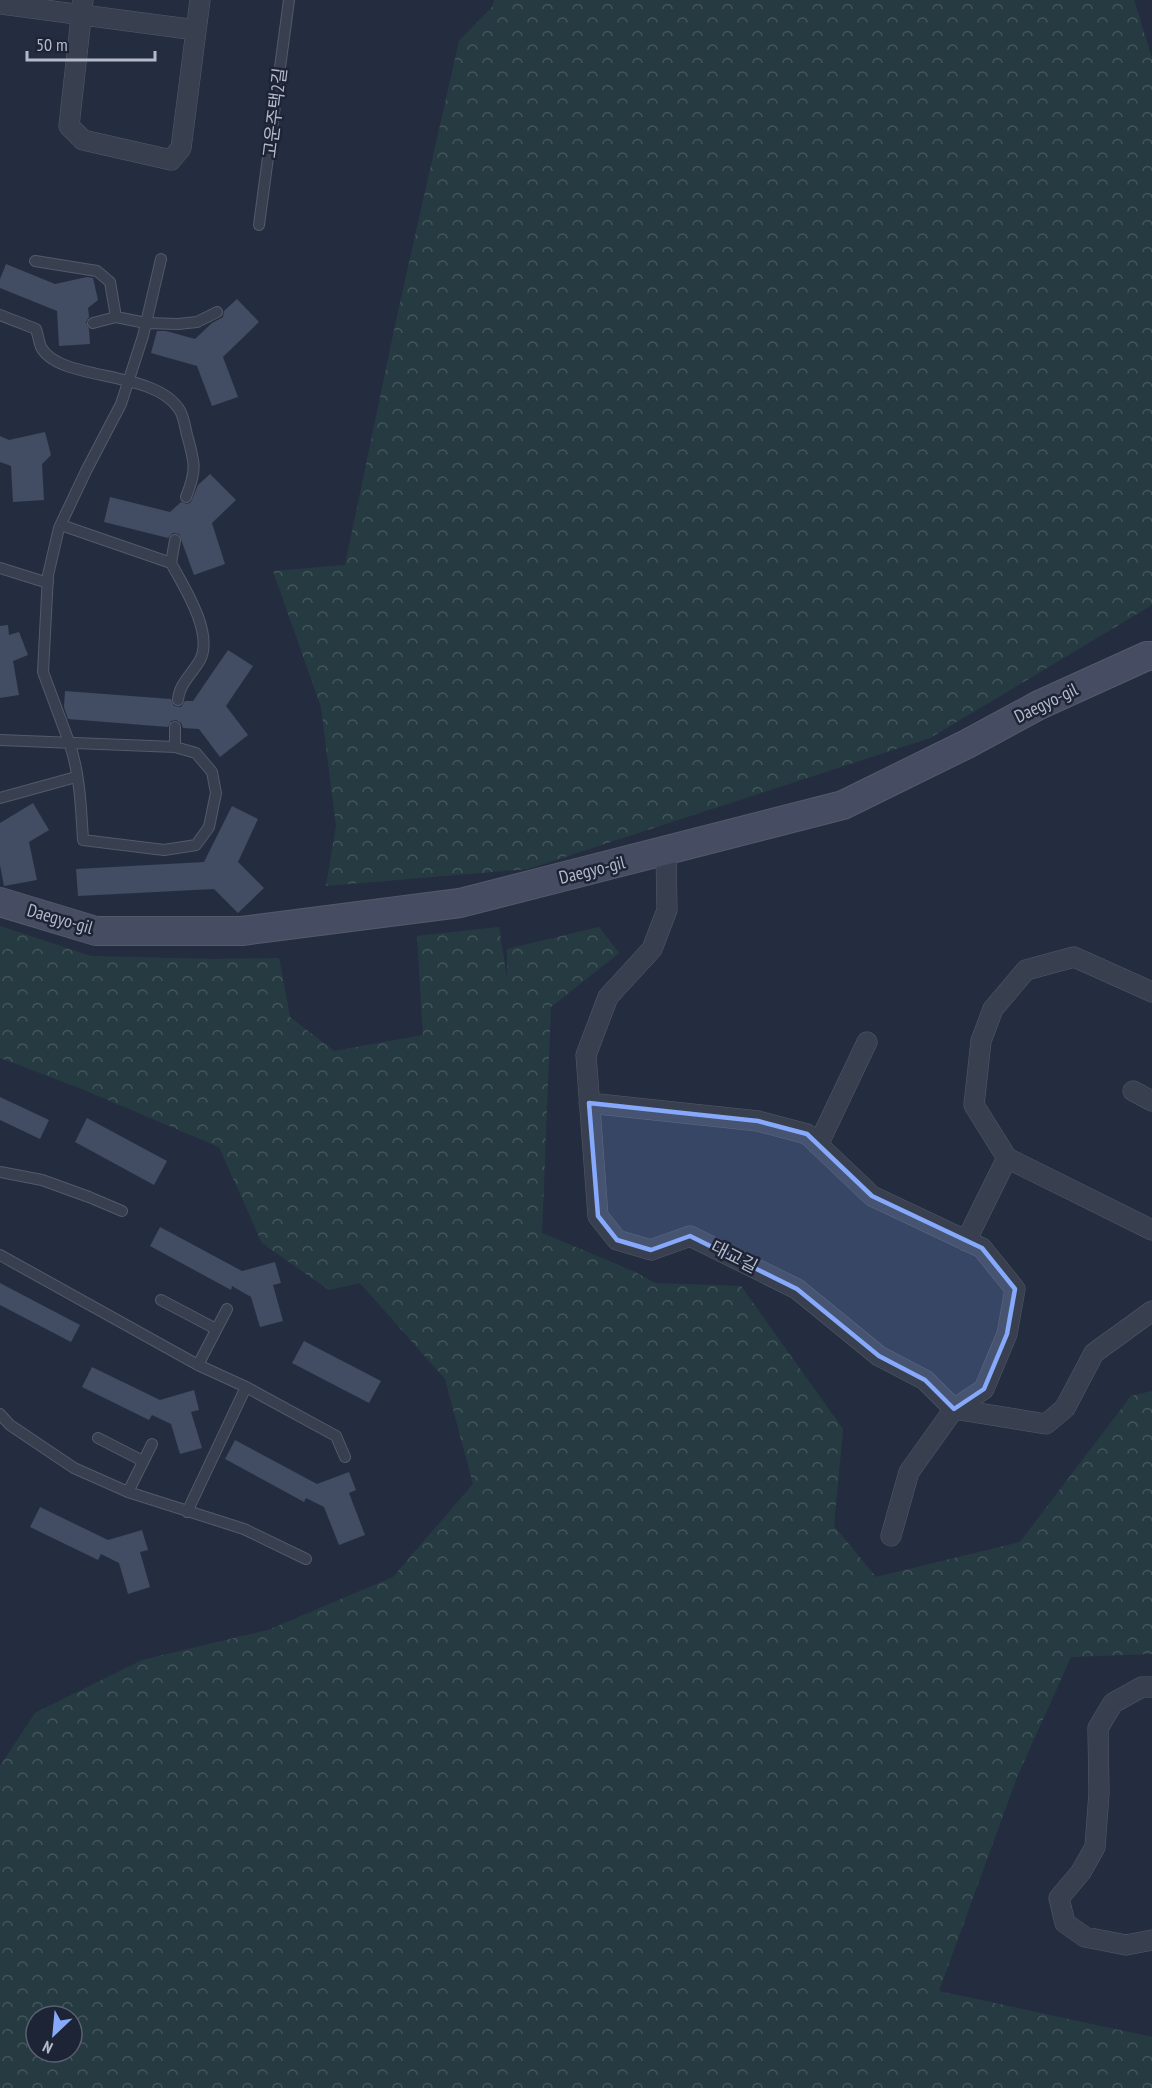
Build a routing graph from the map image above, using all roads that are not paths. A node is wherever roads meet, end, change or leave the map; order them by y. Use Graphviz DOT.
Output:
graph roads {
  1 [pos="200,0"];
  2 [pos="289,0"];
  3 [pos="0,4"];
  4 [pos="82,7"];
  5 [pos="196,30"];
  6 [pos="259,225"];
  7 [pos="161,259"];
  8 [pos="36,261"];
  9 [pos="217,312"];
  10 [pos="0,315"];
  11 [pos="116,317"];
  12 [pos="93,323"];
  13 [pos="146,323"];
  14 [pos="129,381"];
  15 [pos="186,497"];
  16 [pos="61,525"];
  17 [pos="175,540"];
  18 [pos="171,563"];
  19 [pos="0,568"];
  20 [pos="48,583"];
  21 [pos="1152,656"];
  22 [pos="178,700"];
  23 [pos="176,727"];
  24 [pos="0,740"];
  25 [pos="69,742"];
  26 [pos="175,747"];
  27 [pos="76,777"];
  28 [pos="0,798"];
  29 [pos="666,851"];
  30 [pos="0,902"];
  31 [pos="1152,992"];
  32 [pos="867,1042"];
  33 [pos="1133,1090"];
  34 [pos="1152,1101"];
  35 [pos="590,1103"];
  36 [pos="818,1145"];
  37 [pos="1007,1158"];
  38 [pos="0,1172"];
  39 [pos="122,1212"];
  40 [pos="1152,1230"];
  41 [pos="966,1241"];
  42 [pos="0,1255"];
  43 [pos="161,1300"];
  44 [pos="227,1309"];
  45 [pos="1152,1311"];
  46 [pos="216,1329"];
  47 [pos="198,1365"];
  48 [pos="246,1387"];
  49 [pos="954,1409"];
  50 [pos="0,1414"];
  51 [pos="98,1438"];
  52 [pos="152,1444"];
  53 [pos="345,1457"];
  54 [pos="143,1461"];
  55 [pos="128,1492"];
  56 [pos="187,1512"];
  57 [pos="891,1536"];
  58 [pos="306,1559"];
  59 [pos="1152,1687"];
  60 [pos="1152,1940"];
  1 -- 5 [label="street"];
  2 -- 6 [label="lane, 고운주택2길"];
  3 -- 4 [label="street"];
  4 -- 5 [label="street"];
  4 -- 5 [label="street"];
  7 -- 13 [label="lane"];
  8 -- 11 [label="lane"];
  9 -- 13 [label="lane"];
  10 -- 14 [label="lane"];
  11 -- 12 [label="lane"];
  11 -- 13 [label="lane"];
  13 -- 14 [label="lane"];
  14 -- 15 [label="lane"];
  14 -- 16 [label="lane"];
  16 -- 18 [label="lane"];
  16 -- 20 [label="lane"];
  17 -- 18 [label="lane"];
  18 -- 22 [label="lane"];
  19 -- 20 [label="lane"];
  20 -- 25 [label="lane"];
  21 -- 29 [label="street, Daegyo-gil"];
  23 -- 26 [label="lane"];
  24 -- 25 [label="lane"];
  25 -- 26 [label="lane"];
  25 -- 27 [label="lane"];
  26 -- 27 [label="lane"];
  27 -- 28 [label="lane"];
  29 -- 30 [label="street, Daegyo-gil"];
  29 -- 35 [label="street, 대교길"];
  31 -- 37 [label="street"];
  32 -- 36 [label="street"];
  33 -- 34 [label="street"];
  35 -- 36 [label="street"];
  35 -- 49 [label="street, 대교길"];
  36 -- 41 [label="street"];
  37 -- 40 [label="street"];
  37 -- 41 [label="street"];
  38 -- 39 [label="lane"];
  41 -- 49 [label="street"];
  42 -- 47 [label="lane"];
  43 -- 46 [label="lane"];
  44 -- 46 [label="lane"];
  45 -- 49 [label="street"];
  46 -- 47 [label="lane"];
  47 -- 48 [label="lane"];
  48 -- 53 [label="lane"];
  48 -- 56 [label="lane"];
  49 -- 57 [label="street"];
  50 -- 55 [label="lane"];
  51 -- 54 [label="lane"];
  52 -- 54 [label="lane"];
  54 -- 55 [label="lane"];
  55 -- 56 [label="lane"];
  56 -- 58 [label="lane"];
  59 -- 60 [label="street"];
}
